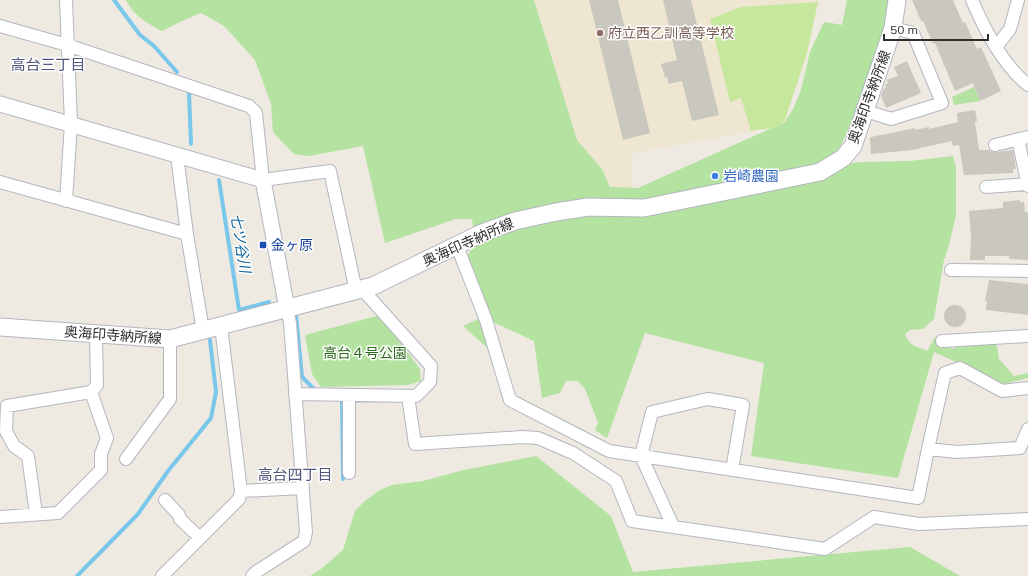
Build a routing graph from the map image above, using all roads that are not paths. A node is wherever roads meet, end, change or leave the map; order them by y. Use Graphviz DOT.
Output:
graph roads {
  1 [pos="66,0"];
  2 [pos="897,0"];
  3 [pos="972,0"];
  4 [pos="1018,0"];
  5 [pos="0,26"];
  6 [pos="893,28"];
  7 [pos="67,45"];
  8 [pos="996,47"];
  9 [pos="1028,85"];
  10 [pos="0,104"];
  11 [pos="866,111"];
  12 [pos="71,124"];
  13 [pos="1023,138"];
  14 [pos="995,145"];
  15 [pos="178,155"];
  16 [pos="263,180"];
  17 [pos="0,182"];
  18 [pos="1027,185"];
  19 [pos="986,187"];
  20 [pos="66,201"];
  21 [pos="187,234"];
  22 [pos="457,246"];
  23 [pos="951,270"];
  24 [pos="1028,271"];
  25 [pos="359,290"];
  26 [pos="286,309"];
  27 [pos="221,326"];
  28 [pos="0,327"];
  29 [pos="203,330"];
  30 [pos="96,334"];
  31 [pos="1028,336"];
  32 [pos="170,339"];
  33 [pos="942,341"];
  34 [pos="1028,388"];
  35 [pos="91,392"];
  36 [pos="295,394"];
  37 [pos="349,395"];
  38 [pos="408,396"];
  39 [pos="1028,429"];
  40 [pos="928,449"];
  41 [pos="641,456"];
  42 [pos="126,459"];
  43 [pos="732,470"];
  44 [pos="349,473"];
  45 [pos="302,488"];
  46 [pos="241,491"];
  47 [pos="165,500"];
  48 [pos="36,514"];
  49 [pos="0,517"];
  50 [pos="1028,519"];
  51 [pos="673,526"];
  52 [pos="200,538"];
  53 [pos="162,576"];
  54 [pos="252,576"];
  1 -- 7 [label="street"];
  2 -- 6 [label="main road, 奥海印寺納所線"];
  3 -- 8 [label="street"];
  4 -- 8 [label="street"];
  5 -- 7 [label="street"];
  6 -- 11 [label="main road, 奥海印寺納所線"];
  6 -- 11 [label="street"];
  7 -- 12 [label="street"];
  7 -- 16 [label="street"];
  8 -- 9 [label="street"];
  10 -- 12 [label="street"];
  11 -- 22 [label="main road, 奥海印寺納所線"];
  12 -- 15 [label="street"];
  12 -- 20 [label="street"];
  13 -- 14 [label="street"];
  13 -- 18 [label="street"];
  15 -- 16 [label="street"];
  15 -- 21 [label="street"];
  16 -- 25 [label="street"];
  16 -- 26 [label="street"];
  17 -- 20 [label="street"];
  18 -- 19 [label="street"];
  20 -- 21 [label="street"];
  21 -- 29 [label="street"];
  22 -- 25 [label="main road, 奥海印寺納所線"];
  22 -- 41 [label="street"];
  23 -- 24 [label="street"];
  25 -- 26 [label="main road, 奥海印寺納所線"];
  25 -- 38 [label="street"];
  26 -- 27 [label="main road, 奥海印寺納所線"];
  26 -- 36 [label="street"];
  27 -- 29 [label="main road, 奥海印寺納所線"];
  27 -- 46 [label="street"];
  28 -- 30 [label="main road, 奥海印寺納所線"];
  29 -- 32 [label="main road, 奥海印寺納所線"];
  30 -- 32 [label="main road, 奥海印寺納所線"];
  30 -- 35 [label="street"];
  31 -- 33 [label="street"];
  32 -- 42 [label="street"];
  34 -- 40 [label="street"];
  35 -- 48 [label="street"];
  35 -- 48 [label="street"];
  36 -- 37 [label="street"];
  36 -- 45 [label="street"];
  37 -- 38 [label="street"];
  37 -- 44 [label="street"];
  38 -- 51 [label="street"];
  39 -- 40 [label="street"];
  40 -- 43 [label="street"];
  41 -- 43 [label="street"];
  41 -- 43 [label="street"];
  41 -- 51 [label="street"];
  45 -- 46 [label="street"];
  45 -- 54 [label="street"];
  46 -- 52 [label="street"];
  47 -- 52 [label="street"];
  48 -- 49 [label="street"];
  50 -- 51 [label="street"];
  52 -- 53 [label="street"];
}
